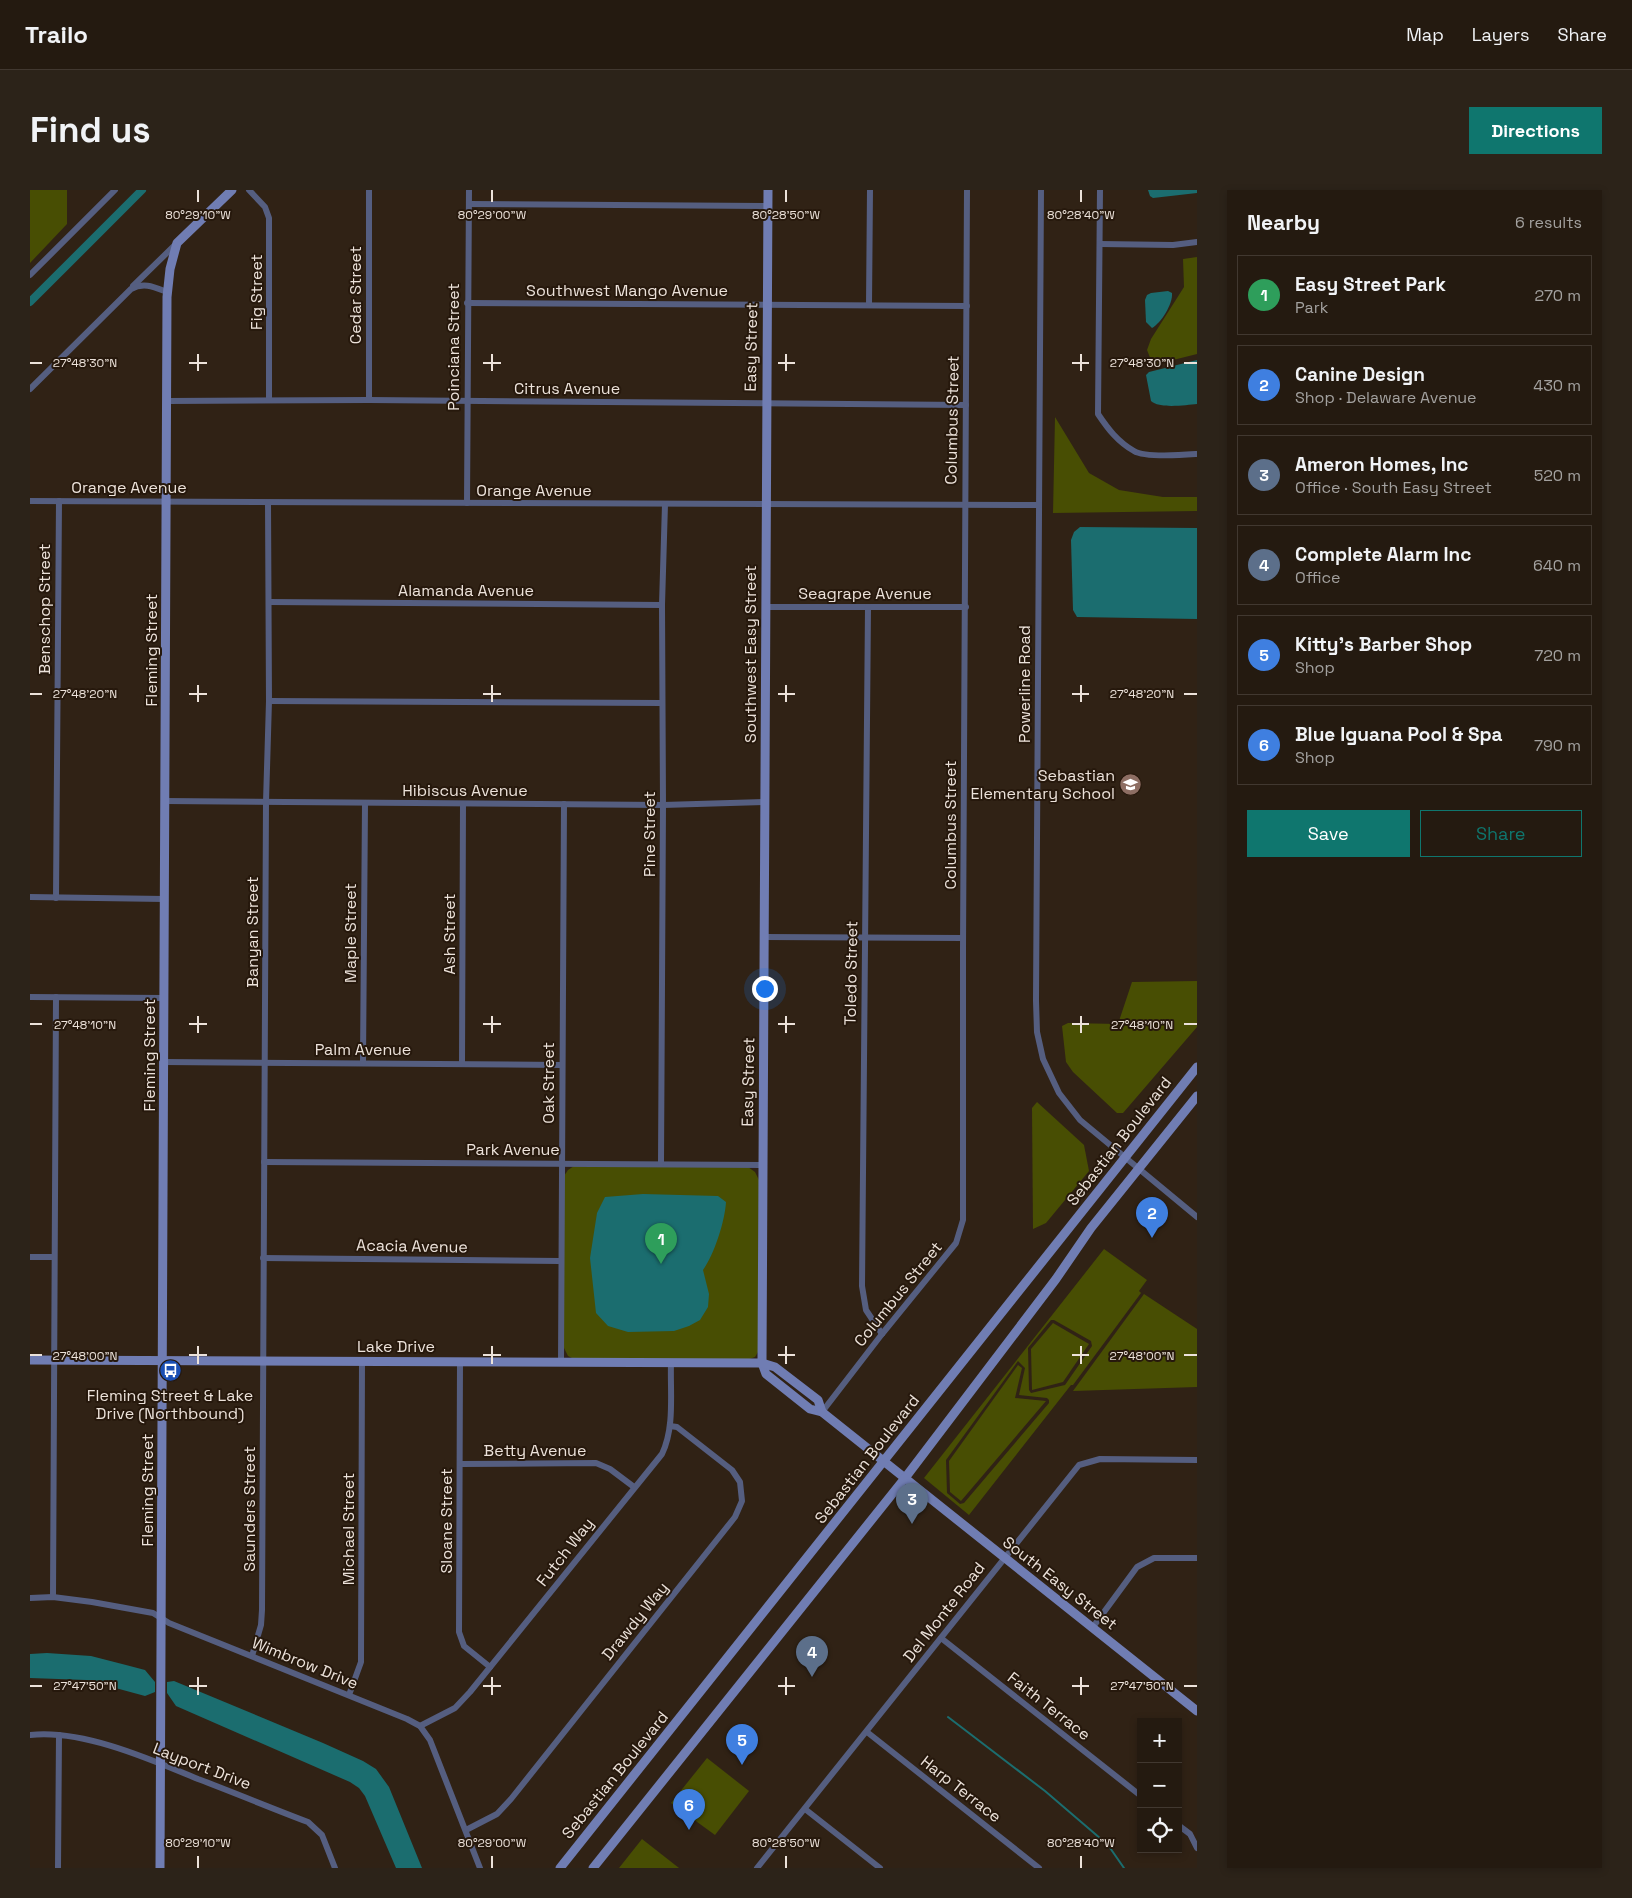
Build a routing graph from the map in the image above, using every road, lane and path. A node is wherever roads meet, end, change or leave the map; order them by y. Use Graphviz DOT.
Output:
graph roads {
  1 [pos="115,190"];
  2 [pos="249,190"];
  3 [pos="369,190"];
  4 [pos="468,190"];
  5 [pos="768,190"];
  6 [pos="870,190"];
  7 [pos="968,190"];
  8 [pos="1041,190"];
  9 [pos="1100,190"];
  10 [pos="229,191"];
  11 [pos="468,204"];
  12 [pos="768,206"];
  13 [pos="1197,242"];
  14 [pos="177,243"];
  15 [pos="1100,244"];
  16 [pos="30,275"];
  17 [pos="130,288"];
  18 [pos="167,292"];
  19 [pos="467,303"];
  20 [pos="767,304"];
  21 [pos="870,305"];
  22 [pos="967,306"];
  23 [pos="30,388"];
  24 [pos="270,400"];
  25 [pos="368,400"];
  26 [pos="168,401"];
  27 [pos="466,401"];
  28 [pos="766,403"];
  29 [pos="966,404"];
  30 [pos="1197,454"];
  31 [pos="59,500"];
  32 [pos="167,500"];
  33 [pos="30,501"];
  34 [pos="268,502"];
  35 [pos="467,503"];
  36 [pos="665,504"];
  37 [pos="765,505"];
  38 [pos="965,505"];
  39 [pos="1038,505"];
  40 [pos="269,602"];
  41 [pos="662,605"];
  42 [pos="765,607"];
  43 [pos="868,607"];
  44 [pos="966,607"];
  45 [pos="269,701"];
  46 [pos="662,703"];
  47 [pos="165,801"];
  48 [pos="266,802"];
  49 [pos="764,802"];
  50 [pos="365,803"];
  51 [pos="463,804"];
  52 [pos="564,804"];
  53 [pos="664,805"];
  54 [pos="30,897"];
  55 [pos="56,898"];
  56 [pos="164,899"];
  57 [pos="764,937"];
  58 [pos="865,938"];
  59 [pos="963,938"];
  60 [pos="30,997"];
  61 [pos="56,997"];
  62 [pos="164,998"];
  63 [pos="164,1062"];
  64 [pos="363,1062"];
  65 [pos="265,1063"];
  66 [pos="462,1064"];
  67 [pos="562,1065"];
  68 [pos="1197,1067"];
  69 [pos="1197,1096"];
  70 [pos="1124,1158"];
  71 [pos="264,1162"];
  72 [pos="562,1163"];
  73 [pos="661,1163"];
  74 [pos="762,1165"];
  75 [pos="1138,1169"];
  76 [pos="1197,1218"];
  77 [pos="30,1257"];
  78 [pos="54,1257"];
  79 [pos="264,1258"];
  80 [pos="560,1261"];
  81 [pos="882,1334"];
  82 [pos="30,1360"];
  83 [pos="54,1360"];
  84 [pos="163,1360"];
  85 [pos="264,1361"];
  86 [pos="362,1361"];
  87 [pos="460,1362"];
  88 [pos="561,1362"];
  89 [pos="671,1362"];
  90 [pos="762,1363"];
  91 [pos="822,1412"];
  92 [pos="670,1426"];
  93 [pos="1197,1460"];
  94 [pos="884,1462"];
  95 [pos="460,1464"];
  96 [pos="905,1478"];
  97 [pos="634,1487"];
  98 [pos="1004,1558"];
  99 [pos="1197,1558"];
  100 [pos="53,1597"];
  101 [pos="30,1598"];
  102 [pos="162,1619"];
  103 [pos="1092,1627"];
  104 [pos="941,1638"];
  105 [pos="252,1656"];
  106 [pos="490,1667"];
  107 [pos="349,1695"];
  108 [pos="1197,1711"];
  109 [pos="420,1726"];
  110 [pos="867,1732"];
  111 [pos="30,1735"];
  112 [pos="59,1735"];
  113 [pos="160,1764"];
  114 [pos="1137,1793"];
  115 [pos="804,1810"];
  116 [pos="1182,1828"];
  117 [pos="466,1830"];
  118 [pos="1197,1848"];
  119 [pos="58,1868"];
  120 [pos="160,1868"];
  121 [pos="335,1868"];
  122 [pos="480,1868"];
  123 [pos="560,1868"];
  124 [pos="593,1868"];
  125 [pos="757,1868"];
  126 [pos="880,1868"];
  127 [pos="1039,1868"];
  1 -- 16 [label="street"];
  2 -- 24 [label="street, Fig Street"];
  3 -- 25 [label="street, Cedar Street"];
  4 -- 11 [label="street, Poinciana Street"];
  5 -- 12 [label="street, Easy Street"];
  6 -- 21 [label="street"];
  7 -- 22 [label="street, Columbus Street"];
  8 -- 39 [label="street, Powerline Road"];
  9 -- 15 [label="street"];
  10 -- 14 [label="street"];
  11 -- 12 [label="street"];
  11 -- 19 [label="street, Poinciana Street"];
  12 -- 20 [label="street, Easy Street"];
  13 -- 15 [label="street"];
  14 -- 17 [label="street"];
  14 -- 18 [label="street, Fleming Street"];
  15 -- 30 [label="street"];
  17 -- 18 [label="street"];
  17 -- 23 [label="street"];
  18 -- 26 [label="street, Fleming Street"];
  19 -- 20 [label="street, Southwest Mango Avenue"];
  19 -- 27 [label="street, Poinciana Street"];
  20 -- 21 [label="street, Southwest Mango Avenue"];
  20 -- 28 [label="street, Easy Street"];
  21 -- 22 [label="street, Southwest Mango Avenue"];
  22 -- 29 [label="street, Columbus Street"];
  24 -- 25 [label="street, Citrus Avenue"];
  24 -- 26 [label="street, Citrus Avenue"];
  25 -- 27 [label="street, Citrus Avenue"];
  26 -- 32 [label="street, Fleming Street"];
  27 -- 28 [label="street, Citrus Avenue"];
  27 -- 35 [label="street, Poinciana Street"];
  28 -- 29 [label="street, Citrus Avenue"];
  28 -- 37 [label="street, Easy Street"];
  29 -- 38 [label="street, Columbus Street"];
  31 -- 32 [label="street, Orange Avenue"];
  31 -- 33 [label="street, Orange Avenue"];
  31 -- 55 [label="street, Benschop Street"];
  32 -- 34 [label="street, Orange Avenue"];
  32 -- 47 [label="street, Fleming Street"];
  34 -- 35 [label="street, Orange Avenue"];
  34 -- 40 [label="street, Banyan Street"];
  35 -- 36 [label="street, Orange Avenue"];
  36 -- 37 [label="street, Orange Avenue"];
  36 -- 41 [label="street, Pine Street"];
  37 -- 38 [label="street, Orange Avenue"];
  37 -- 42 [label="street, Southwest Easy Street"];
  38 -- 39 [label="street, Orange Avenue"];
  38 -- 44 [label="street, Columbus Street"];
  39 -- 70 [label="street, Powerline Road"];
  40 -- 41 [label="street, Alamanda Avenue"];
  40 -- 45 [label="street, Banyan Street"];
  41 -- 46 [label="street, Pine Street"];
  42 -- 43 [label="street, Seagrape Avenue"];
  42 -- 49 [label="street, Southwest Easy Street"];
  43 -- 44 [label="street, Seagrape Avenue"];
  43 -- 58 [label="street, Toledo Street"];
  44 -- 59 [label="street, Columbus Street"];
  45 -- 46 [label="street"];
  45 -- 48 [label="street, Banyan Street"];
  46 -- 53 [label="street, Pine Street"];
  47 -- 48 [label="street, Hibiscus Avenue"];
  47 -- 56 [label="street, Fleming Street"];
  48 -- 50 [label="street, Hibiscus Avenue"];
  48 -- 65 [label="street, Banyan Street"];
  49 -- 53 [label="street, Hibiscus Avenue"];
  49 -- 57 [label="street, Easy Street"];
  50 -- 51 [label="street, Hibiscus Avenue"];
  50 -- 64 [label="street, Maple Street"];
  51 -- 52 [label="street, Hibiscus Avenue"];
  51 -- 66 [label="street, Ash Street"];
  52 -- 53 [label="street, Hibiscus Avenue"];
  52 -- 67 [label="street, Oak Street"];
  53 -- 73 [label="street, Pine Street"];
  54 -- 55 [label="street"];
  55 -- 56 [label="street"];
  56 -- 62 [label="street, Fleming Street"];
  57 -- 58 [label="street"];
  57 -- 74 [label="street, Easy Street"];
  58 -- 59 [label="street"];
  58 -- 81 [label="street, Toledo Street"];
  59 -- 81 [label="street, Columbus Street"];
  60 -- 61 [label="street"];
  61 -- 62 [label="street"];
  61 -- 78 [label="street"];
  62 -- 63 [label="street, Fleming Street"];
  63 -- 65 [label="street, Palm Avenue"];
  63 -- 84 [label="street, Fleming Street"];
  64 -- 65 [label="street, Palm Avenue"];
  64 -- 66 [label="street, Palm Avenue"];
  65 -- 71 [label="street, Banyan Street"];
  66 -- 67 [label="street, Palm Avenue"];
  67 -- 72 [label="street, Oak Street"];
  68 -- 70 [label="street, Sebastian Boulevard"];
  69 -- 75 [label="street, Sebastian Boulevard"];
  70 -- 75 [label="street, Powerline Road"];
  70 -- 94 [label="street, Sebastian Boulevard"];
  71 -- 72 [label="street, Park Avenue"];
  71 -- 79 [label="street, Banyan Street"];
  72 -- 73 [label="street, Park Avenue"];
  72 -- 80 [label="street, Oak Street"];
  73 -- 74 [label="street, Park Avenue"];
  74 -- 90 [label="street, Easy Street"];
  75 -- 76 [label="street, Powerline Road"];
  75 -- 96 [label="street, Sebastian Boulevard"];
  77 -- 78 [label="street"];
  78 -- 83 [label="street"];
  79 -- 80 [label="street, Acacia Avenue"];
  79 -- 85 [label="street, Banyan Street"];
  80 -- 88 [label="street, Oak Street"];
  81 -- 91 [label="street, Columbus Street"];
  82 -- 83 [label="street, Lake Drive"];
  83 -- 84 [label="street, Lake Drive"];
  83 -- 100 [label="street"];
  84 -- 85 [label="street, Lake Drive"];
  84 -- 102 [label="street, Fleming Street"];
  85 -- 86 [label="street, Lake Drive"];
  85 -- 105 [label="street, Saunders Street"];
  86 -- 87 [label="street, Lake Drive"];
  86 -- 107 [label="street, Michael Street"];
  87 -- 88 [label="street, Lake Drive"];
  87 -- 95 [label="street, Sloane Street"];
  88 -- 89 [label="street, Lake Drive"];
  89 -- 90 [label="street, Lake Drive"];
  89 -- 92 [label="street, Futch Way"];
  90 -- 91 [label="street"];
  91 -- 94 [label="street"];
  92 -- 97 [label="street, Futch Way"];
  92 -- 117 [label="street, Drawdy Way"];
  93 -- 98 [label="street, Del Monte Road"];
  94 -- 96 [label="street"];
  94 -- 123 [label="street, Sebastian Boulevard"];
  95 -- 97 [label="street, Betty Avenue"];
  95 -- 106 [label="street, Sloane Street"];
  96 -- 98 [label="street, South Easy Street"];
  96 -- 124 [label="street, Sebastian Boulevard"];
  97 -- 106 [label="street, Futch Way"];
  98 -- 103 [label="street, South Easy Street"];
  98 -- 104 [label="street, Del Monte Road"];
  99 -- 103 [label="street"];
  100 -- 101 [label="street, Wimbrow Drive"];
  100 -- 102 [label="street, Wimbrow Drive"];
  102 -- 105 [label="street, Wimbrow Drive"];
  102 -- 113 [label="street, Fleming Street"];
  103 -- 108 [label="street, South Easy Street"];
  104 -- 110 [label="street, Del Monte Road"];
  104 -- 114 [label="street, Faith Terrace"];
  105 -- 107 [label="street, Wimbrow Drive"];
  106 -- 109 [label="street, Futch Way"];
  107 -- 109 [label="street, Wimbrow Drive"];
  109 -- 117 [label="street"];
  110 -- 115 [label="street, Del Monte Road"];
  110 -- 127 [label="street, Harp Terrace"];
  111 -- 112 [label="street, Layport Drive"];
  112 -- 113 [label="street, Layport Drive"];
  112 -- 119 [label="street"];
  113 -- 120 [label="street, Fleming Street"];
  113 -- 121 [label="street, Layport Drive"];
  115 -- 125 [label="street, Del Monte Road"];
  115 -- 126 [label="street"];
  116 -- 118 [label="street"];
  117 -- 122 [label="street"];
}
